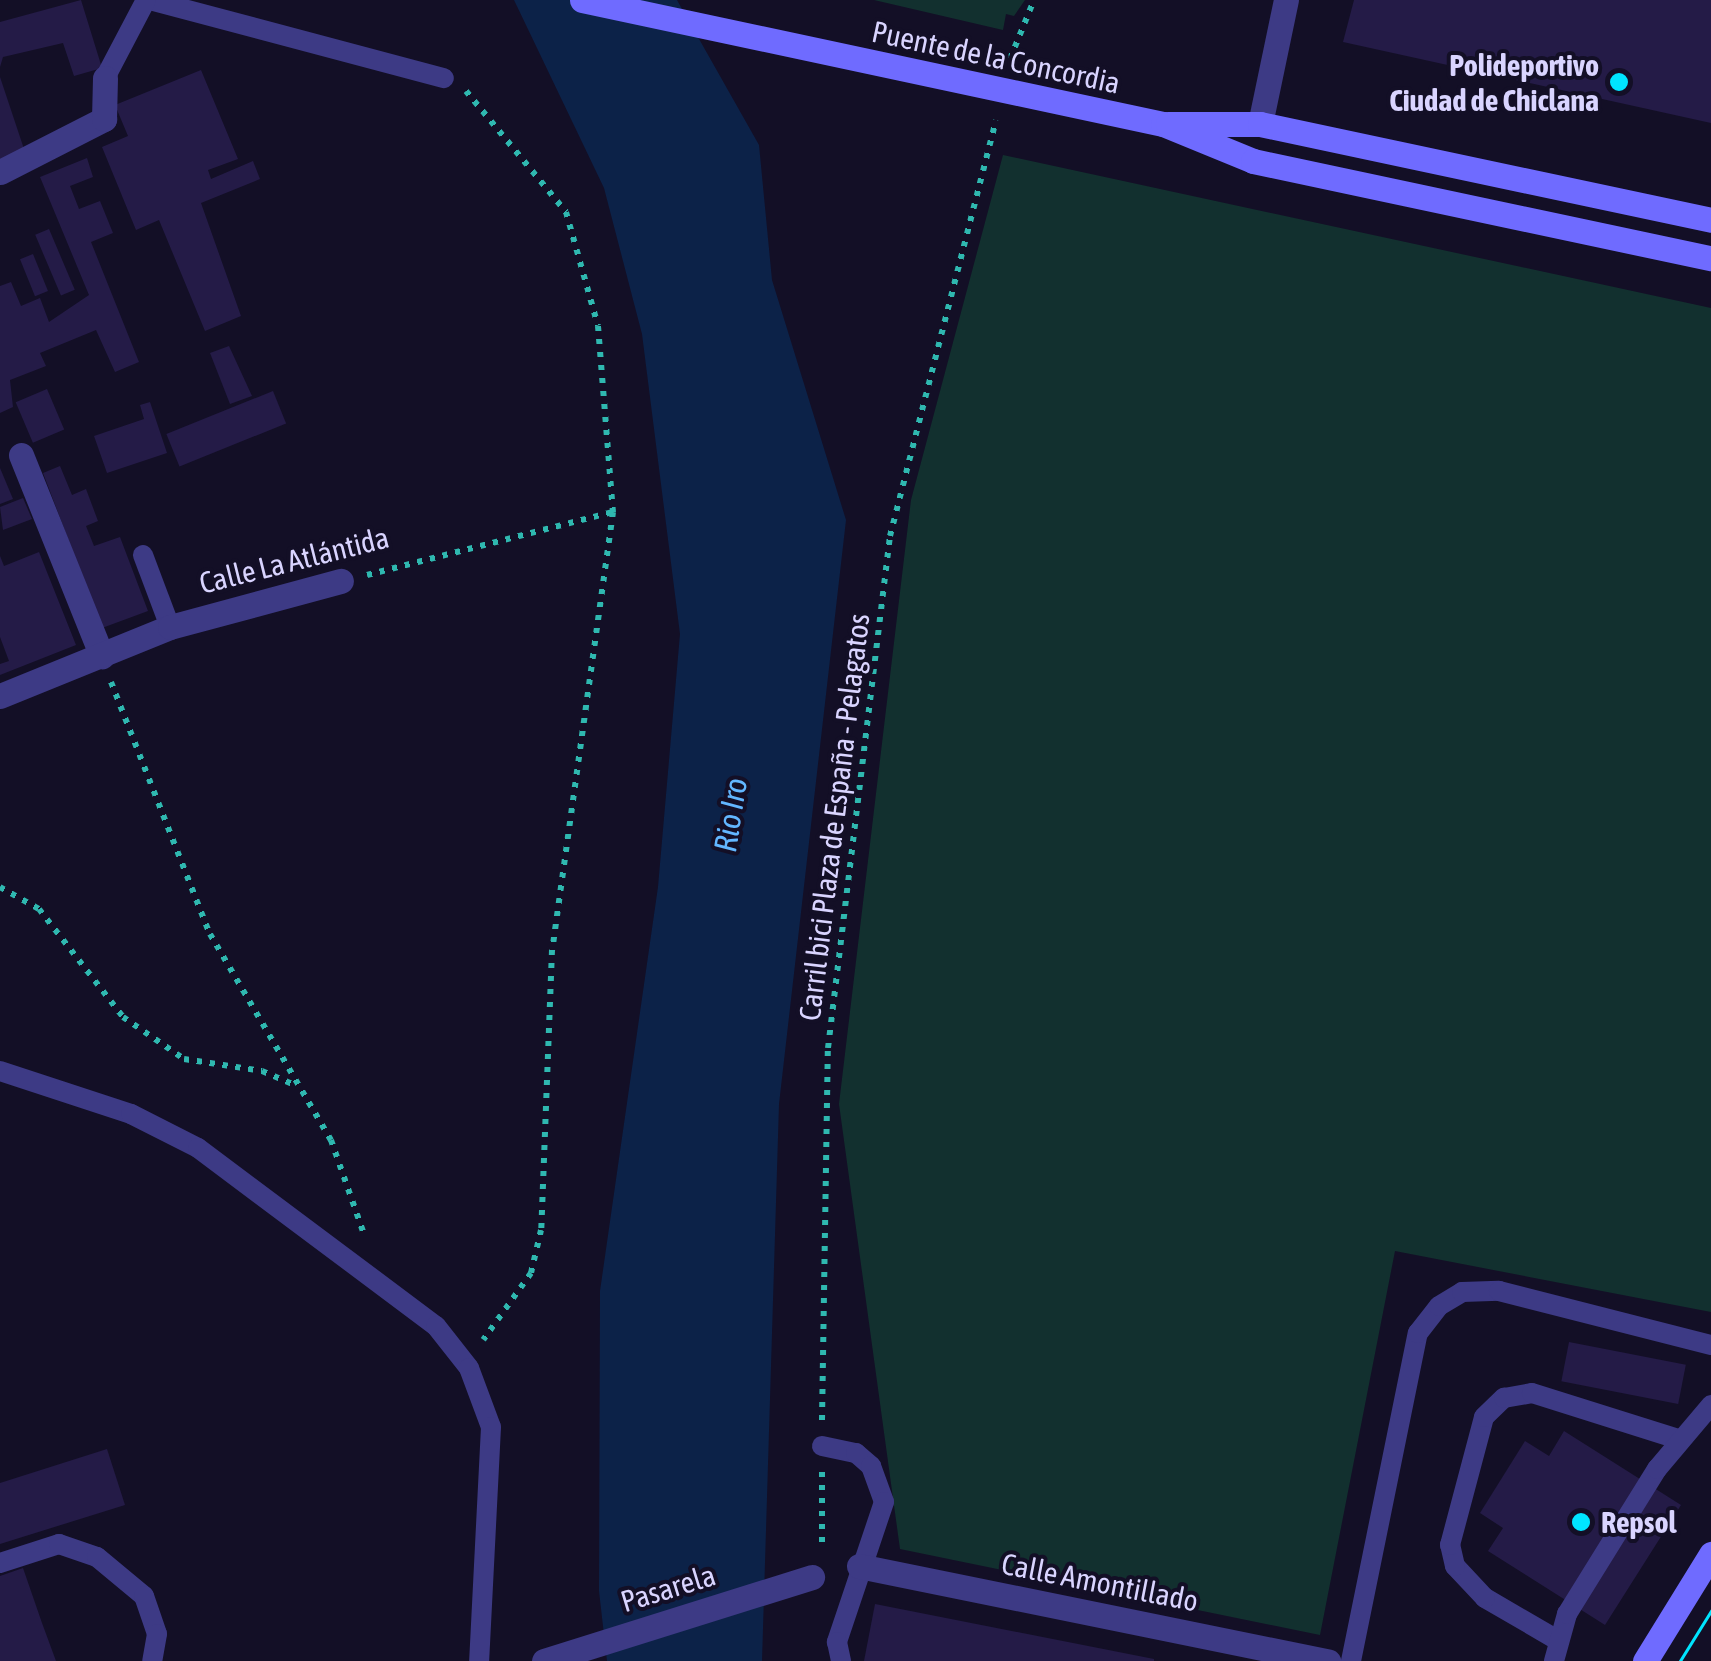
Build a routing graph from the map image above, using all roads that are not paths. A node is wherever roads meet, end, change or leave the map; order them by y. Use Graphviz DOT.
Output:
graph roads {
  1 [pos="148,0"];
  2 [pos="582,0"];
  3 [pos="1286,0"];
  4 [pos="104,78"];
  5 [pos="444,78"];
  6 [pos="1163,124"];
  7 [pos="1260,124"];
  8 [pos="0,172"];
  9 [pos="1711,220"];
  10 [pos="1711,258"];
  11 [pos="21,455"];
  12 [pos="143,555"];
  13 [pos="341,582"];
  14 [pos="170,627"];
  15 [pos="102,656"];
  16 [pos="0,696"];
  17 [pos="0,1071"];
  18 [pos="1711,1344"];
  19 [pos="1711,1405"];
  20 [pos="1682,1440"];
  21 [pos="822,1446"];
  22 [pos="1711,1554"];
  23 [pos="0,1563"];
  24 [pos="859,1566"];
  25 [pos="817,1567"];
  26 [pos="1556,1651"];
  27 [pos="152,1661"];
  28 [pos="479,1661"];
  29 [pos="544,1661"];
  30 [pos="841,1661"];
  31 [pos="1328,1661"];
  32 [pos="1350,1661"];
  33 [pos="1645,1661"];
  1 -- 4 [label="lane"];
  1 -- 5 [label="lane"];
  2 -- 6 [label="main road, Puente de la Concordia"];
  3 -- 7 [label="street"];
  4 -- 8 [label="street"];
  6 -- 7 [label="main road"];
  6 -- 10 [label="main road"];
  7 -- 9 [label="main road"];
  11 -- 15 [label="street"];
  12 -- 14 [label="lane"];
  13 -- 14 [label="street, Calle La Atlántida"];
  14 -- 15 [label="street, Calle La Atlántida"];
  15 -- 16 [label="street, Calle La Atlántida"];
  17 -- 28 [label="lane"];
  18 -- 32 [label="lane"];
  19 -- 20 [label="lane"];
  20 -- 26 [label="lane"];
  20 -- 26 [label="lane"];
  21 -- 24 [label="lane"];
  22 -- 33 [label="main road"];
  23 -- 27 [label="lane"];
  24 -- 30 [label="lane"];
  24 -- 31 [label="street, Calle Amontillado"];
  25 -- 29 [label="street, Pasarela"];
}
